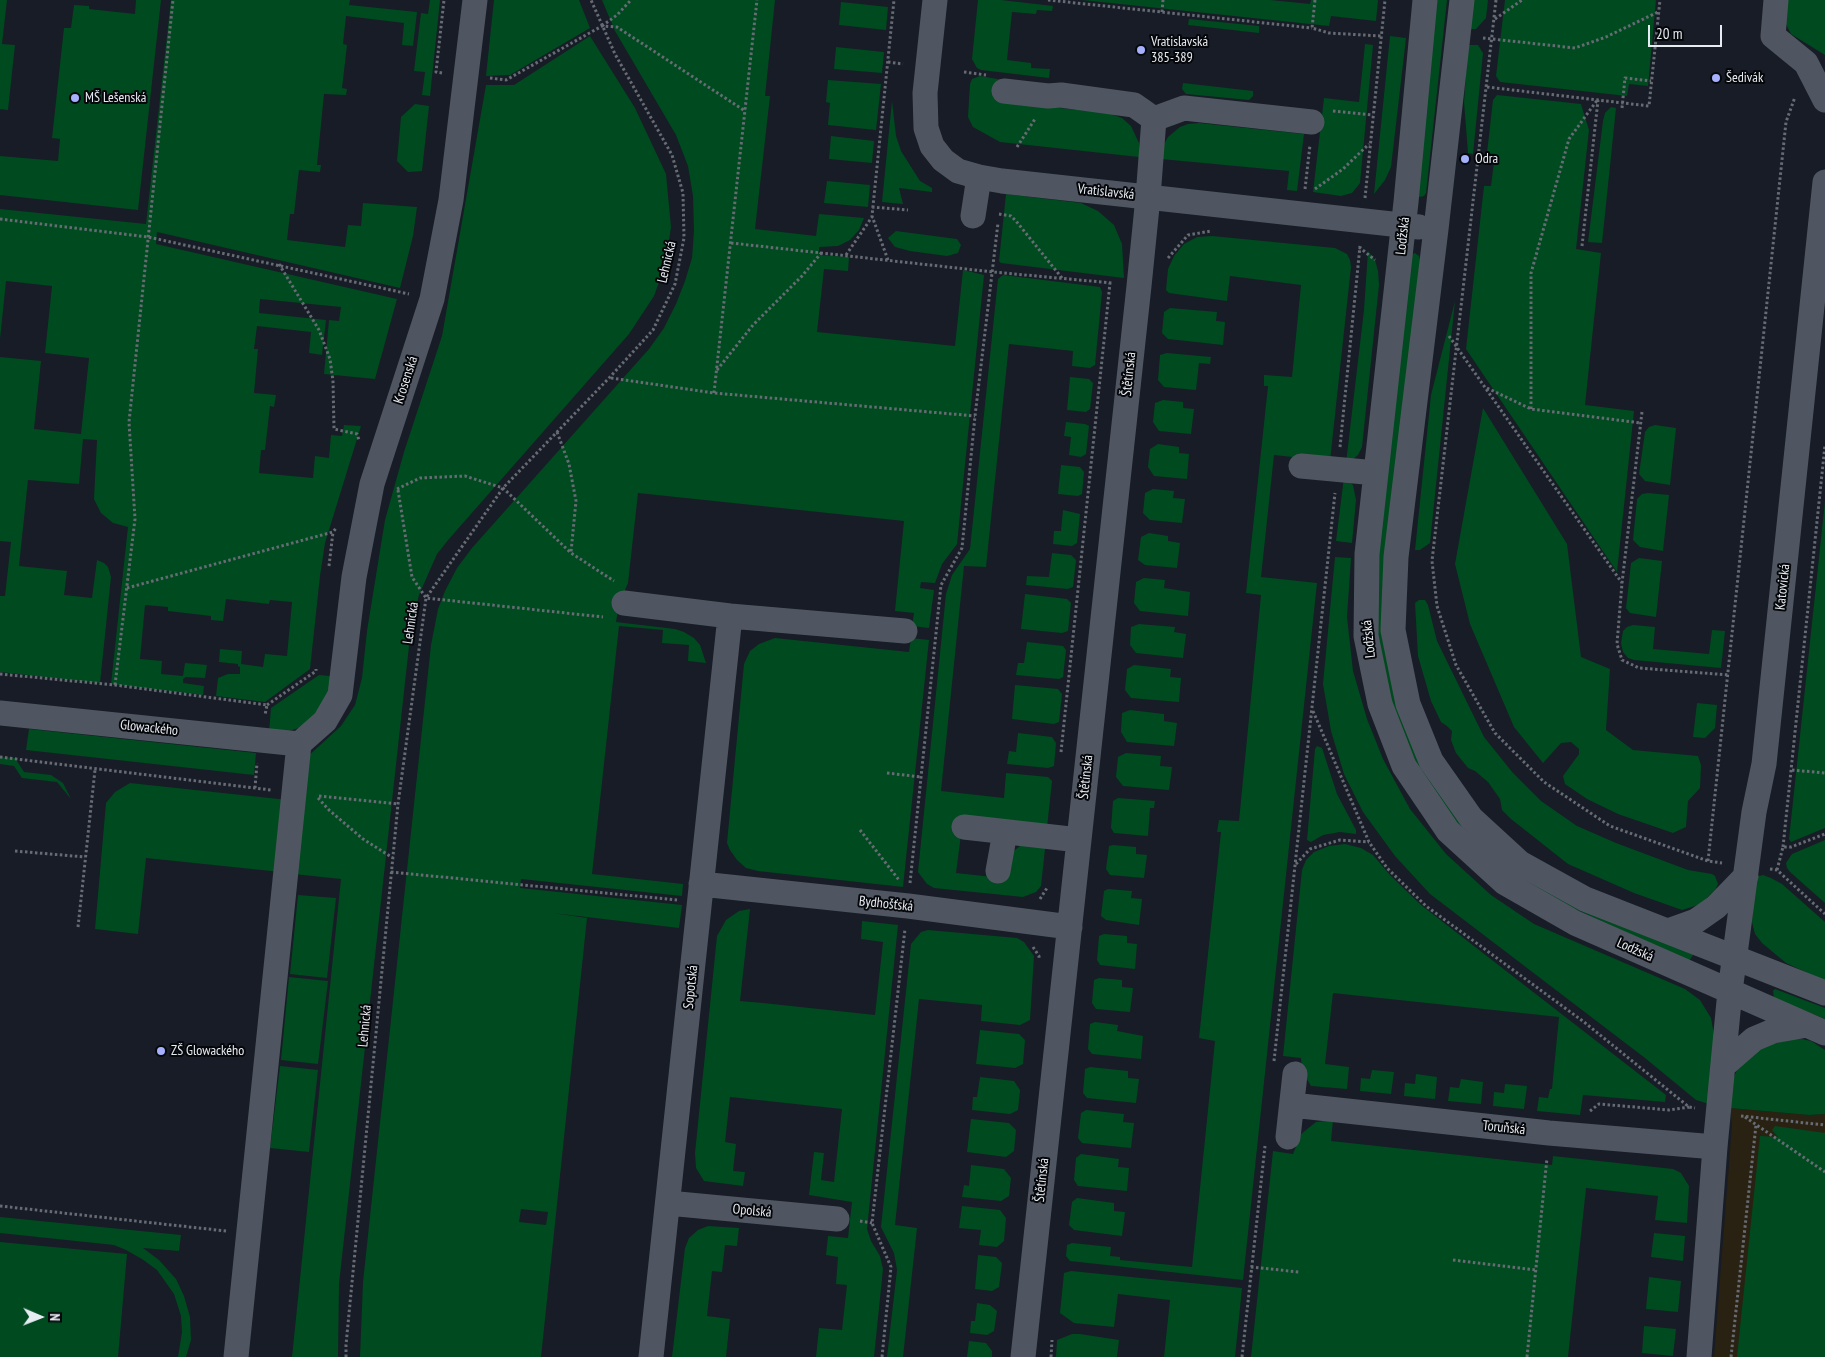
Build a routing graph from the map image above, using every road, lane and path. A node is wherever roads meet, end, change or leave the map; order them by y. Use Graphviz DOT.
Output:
graph roads {
  1 [pos="173,0"];
  2 [pos="444,0"];
  3 [pos="475,0"];
  4 [pos="591,0"];
  5 [pos="631,0"];
  6 [pos="757,0"];
  7 [pos="894,0"];
  8 [pos="935,0"];
  9 [pos="1048,0"];
  10 [pos="1162,0"];
  11 [pos="1315,0"];
  12 [pos="1385,0"];
  13 [pos="1425,0"];
  14 [pos="1462,0"];
  15 [pos="1496,0"];
  16 [pos="1522,0"];
  17 [pos="1660,0"];
  18 [pos="1776,0"];
  19 [pos="1064,1"];
  20 [pos="1162,12"];
  21 [pos="1659,12"];
  22 [pos="1495,19"];
  23 [pos="602,26"];
  24 [pos="1312,28"];
  25 [pos="1381,36"];
  26 [pos="1493,39"];
  27 [pos="466,76"];
  28 [pos="1651,81"];
  29 [pos="1487,87"];
  30 [pos="1004,91"];
  31 [pos="1598,99"];
  32 [pos="1825,100"];
  33 [pos="1622,108"];
  34 [pos="745,111"];
  35 [pos="1373,115"];
  36 [pos="1154,119"];
  37 [pos="1786,122"];
  38 [pos="1317,125"];
  39 [pos="1370,143"];
  40 [pos="979,177"];
  41 [pos="1825,182"];
  42 [pos="1312,191"];
  43 [pos="1148,197"];
  44 [pos="1304,197"];
  45 [pos="872,207"];
  46 [pos="999,208"];
  47 [pos="908,210"];
  48 [pos="998,214"];
  49 [pos="872,216"];
  50 [pos="973,216"];
  51 [pos="0,219"];
  52 [pos="1362,221"];
  53 [pos="1404,225"];
  54 [pos="1436,229"];
  55 [pos="1215,230"];
  56 [pos="148,237"];
  57 [pos="731,243"];
  58 [pos="1350,246"];
  59 [pos="1582,246"];
  60 [pos="1360,247"];
  61 [pos="822,252"];
  62 [pos="846,255"];
  63 [pos="1166,260"];
  64 [pos="888,261"];
  65 [pos="279,264"];
  66 [pos="993,272"];
  67 [pos="1063,279"];
  68 [pos="1110,283"];
  69 [pos="1118,284"];
  70 [pos="432,299"];
  71 [pos="1457,346"];
  72 [pos="716,370"];
  73 [pos="610,378"];
  74 [pos="1487,388"];
  75 [pos="714,393"];
  76 [pos="1531,409"];
  77 [pos="1642,412"];
  78 [pos="975,416"];
  79 [pos="1640,423"];
  80 [pos="557,432"];
  81 [pos="360,443"];
  82 [pos="1825,445"];
  83 [pos="1301,466"];
  84 [pos="1337,470"];
  85 [pos="1376,473"];
  86 [pos="372,484"];
  87 [pos="503,488"];
  88 [pos="397,490"];
  89 [pos="338,526"];
  90 [pos="332,532"];
  91 [pos="571,553"];
  92 [pos="328,572"];
  93 [pos="1622,583"];
  94 [pos="127,588"];
  95 [pos="426,598"];
  96 [pos="624,603"];
  97 [pos="730,616"];
  98 [pos="905,631"];
  99 [pos="317,661"];
  100 [pos="0,674"];
  101 [pos="1729,675"];
  102 [pos="115,685"];
  103 [pos="267,705"];
  104 [pos="1312,710"];
  105 [pos="0,713"];
  106 [pos="260,740"];
  107 [pos="299,744"];
  108 [pos="0,757"];
  109 [pos="1060,758"];
  110 [pos="95,770"];
  111 [pos="1792,770"];
  112 [pos="887,772"];
  113 [pos="1825,773"];
  114 [pos="136,774"];
  115 [pos="921,777"];
  116 [pos="254,788"];
  117 [pos="316,796"];
  118 [pos="964,827"];
  119 [pos="860,830"];
  120 [pos="1005,832"];
  121 [pos="1825,834"];
  122 [pos="1079,840"];
  123 [pos="1369,842"];
  124 [pos="1783,846"];
  125 [pos="15,851"];
  126 [pos="85,857"];
  127 [pos="393,858"];
  128 [pos="1296,864"];
  129 [pos="1777,870"];
  130 [pos="998,871"];
  131 [pos="391,872"];
  132 [pos="1746,876"];
  133 [pos="700,893"];
  134 [pos="909,899"];
  135 [pos="1070,927"];
  136 [pos="78,928"];
  137 [pos="1668,931"];
  138 [pos="1031,943"];
  139 [pos="1735,956"];
  140 [pos="1038,966"];
  141 [pos="1730,991"];
  142 [pos="1825,993"];
  143 [pos="1816,1029"];
  144 [pos="1274,1062"];
  145 [pos="1723,1066"];
  146 [pos="1296,1074"];
  147 [pos="1292,1104"];
  148 [pos="1718,1112"];
  149 [pos="1744,1116"];
  150 [pos="1756,1125"];
  151 [pos="1825,1125"];
  152 [pos="1549,1132"];
  153 [pos="1276,1139"];
  154 [pos="1715,1147"];
  155 [pos="1825,1172"];
  156 [pos="668,1203"];
  157 [pos="0,1206"];
  158 [pos="837,1219"];
  159 [pos="248,1234"];
  160 [pos="1453,1260"];
  161 [pos="1251,1267"];
  162 [pos="1536,1270"];
  163 [pos="1299,1272"];
  164 [pos="1053,1333"];
  165 [pos="236,1357"];
  166 [pos="346,1357"];
  167 [pos="651,1357"];
  168 [pos="882,1357"];
  169 [pos="1023,1357"];
  170 [pos="1051,1357"];
  171 [pos="1242,1357"];
  172 [pos="1527,1357"];
  173 [pos="1699,1357"];
  174 [pos="1731,1357"];
  1 -- 56 [label="path"];
  2 -- 27 [label="path"];
  3 -- 27 [label="street, Krosenská"];
  4 -- 23 [label="path, Lehnická"];
  5 -- 23 [label="path"];
  6 -- 34 [label="path"];
  7 -- 45 [label="path"];
  8 -- 40 [label="street, Vratislavská"];
  9 -- 19 [label="path"];
  10 -- 20 [label="path"];
  11 -- 24 [label="path"];
  12 -- 25 [label="path"];
  13 -- 53 [label="street, Lodžská"];
  14 -- 54 [label="street, Lodžská"];
  15 -- 22 [label="path"];
  16 -- 22 [label="path"];
  17 -- 21 [label="path"];
  18 -- 32 [label="street"];
  19 -- 20 [label="path"];
  20 -- 24 [label="path"];
  21 -- 26 [label="path"];
  21 -- 28 [label="path"];
  22 -- 26 [label="path"];
  23 -- 27 [label="path"];
  23 -- 34 [label="path"];
  23 -- 73 [label="path, Lehnická"];
  24 -- 25 [label="path"];
  25 -- 35 [label="path"];
  26 -- 29 [label="path"];
  27 -- 70 [label="street, Krosenská"];
  28 -- 31 [label="path"];
  28 -- 33 [label="path"];
  29 -- 31 [label="path"];
  29 -- 71 [label="path"];
  30 -- 36 [label="street"];
  31 -- 59 [label="path"];
  31 -- 76 [label="path"];
  34 -- 57 [label="path"];
  35 -- 38 [label="path"];
  35 -- 39 [label="path"];
  36 -- 38 [label="street"];
  36 -- 43 [label="street, Štětínská"];
  37 -- 101 [label="path"];
  38 -- 44 [label="path"];
  39 -- 42 [label="path"];
  39 -- 52 [label="path"];
  40 -- 43 [label="street, Vratislavská"];
  40 -- 50 [label="street"];
  41 -- 132 [label="street, Katovická"];
  43 -- 52 [label="street, Vratislavská"];
  43 -- 122 [label="street, Štětínská"];
  45 -- 47 [label="path"];
  45 -- 49 [label="path"];
  46 -- 48 [label="path"];
  48 -- 66 [label="path"];
  48 -- 67 [label="path"];
  49 -- 62 [label="path"];
  49 -- 64 [label="path"];
  51 -- 56 [label="path"];
  52 -- 53 [label="street, Vratislavská"];
  52 -- 60 [label="path"];
  53 -- 54 [label="street, Vratislavská"];
  53 -- 85 [label="street, Lodžská"];
  54 -- 137 [label="street, Lodžská"];
  55 -- 63 [label="path"];
  56 -- 65 [label="path"];
  56 -- 94 [label="path"];
  57 -- 61 [label="path"];
  57 -- 72 [label="path"];
  58 -- 60 [label="path"];
  60 -- 84 [label="path"];
  61 -- 62 [label="path"];
  61 -- 72 [label="path"];
  62 -- 64 [label="path"];
  64 -- 66 [label="path"];
  65 -- 70 [label="path"];
  65 -- 81 [label="path"];
  66 -- 67 [label="path"];
  66 -- 78 [label="path"];
  67 -- 68 [label="path"];
  68 -- 69 [label="path"];
  68 -- 109 [label="path"];
  70 -- 86 [label="street, Krosenská"];
  71 -- 74 [label="path"];
  71 -- 101 [label="path"];
  72 -- 75 [label="path"];
  73 -- 75 [label="path"];
  73 -- 80 [label="path, Lehnická"];
  74 -- 76 [label="path"];
  74 -- 93 [label="path"];
  75 -- 78 [label="path"];
  76 -- 79 [label="path"];
  77 -- 79 [label="path"];
  78 -- 115 [label="path"];
  79 -- 93 [label="path"];
  80 -- 87 [label="path, Lehnická"];
  80 -- 91 [label="path"];
  82 -- 111 [label="path"];
  83 -- 84 [label="street"];
  84 -- 85 [label="street"];
  84 -- 104 [label="path"];
  85 -- 141 [label="street, Lodžská"];
  86 -- 88 [label="path"];
  86 -- 107 [label="street, Krosenská"];
  87 -- 88 [label="path"];
  87 -- 91 [label="path"];
  87 -- 95 [label="path, Lehnická"];
  88 -- 95 [label="path"];
  89 -- 90 [label="path"];
  90 -- 92 [label="path"];
  90 -- 94 [label="path"];
  91 -- 96 [label="path"];
  93 -- 101 [label="path"];
  94 -- 102 [label="path"];
  95 -- 96 [label="path"];
  95 -- 127 [label="path, Lehnická"];
  96 -- 97 [label="street"];
  97 -- 98 [label="street"];
  97 -- 133 [label="street, Sopotská"];
  99 -- 103 [label="path"];
  100 -- 102 [label="path"];
  102 -- 103 [label="path"];
  103 -- 106 [label="path"];
  104 -- 123 [label="path"];
  104 -- 128 [label="path"];
  105 -- 106 [label="street, Glowackého"];
  106 -- 107 [label="street, Glowackého"];
  106 -- 116 [label="path"];
  107 -- 159 [label="street"];
  108 -- 110 [label="path"];
  110 -- 114 [label="path"];
  110 -- 126 [label="path"];
  111 -- 113 [label="path"];
  111 -- 124 [label="path"];
  112 -- 115 [label="path"];
  115 -- 134 [label="path"];
  117 -- 127 [label="path"];
  118 -- 120 [label="street"];
  119 -- 134 [label="path"];
  120 -- 122 [label="street"];
  120 -- 130 [label="street"];
  121 -- 124 [label="path"];
  122 -- 135 [label="street, Štětínská"];
  123 -- 128 [label="path"];
  123 -- 148 [label="path"];
  124 -- 129 [label="path"];
  125 -- 126 [label="path"];
  126 -- 136 [label="path"];
  127 -- 131 [label="path, Lehnická"];
  128 -- 144 [label="path"];
  131 -- 133 [label="path"];
  131 -- 166 [label="path, Lehnická"];
  132 -- 137 [label="street"];
  132 -- 139 [label="street, Katovická"];
  133 -- 134 [label="street, Bydhošťská"];
  133 -- 156 [label="street, Sopotská"];
  134 -- 135 [label="street, Bydhošťská"];
  134 -- 168 [label="path"];
  135 -- 169 [label="street, Štětínská"];
  137 -- 139 [label="street, Lodžská"];
  138 -- 140 [label="path"];
  139 -- 141 [label="street, Katovická"];
  139 -- 142 [label="street, Lodžská"];
  141 -- 143 [label="street, Lodžská"];
  141 -- 145 [label="street"];
  143 -- 145 [label="street"];
  145 -- 148 [label="street"];
  146 -- 147 [label="street"];
  147 -- 152 [label="street, Toruňská"];
  147 -- 153 [label="street"];
  148 -- 149 [label="path"];
  148 -- 154 [label="street"];
  149 -- 150 [label="path"];
  149 -- 151 [label="path"];
  150 -- 155 [label="path"];
  150 -- 174 [label="path"];
  152 -- 154 [label="street, Toruňská"];
  152 -- 162 [label="path"];
  153 -- 161 [label="path"];
  154 -- 173 [label="street"];
  156 -- 158 [label="street, Opolská"];
  156 -- 167 [label="street, Sopotská"];
  157 -- 159 [label="path"];
  159 -- 165 [label="street"];
  160 -- 162 [label="path"];
  161 -- 163 [label="path"];
  161 -- 171 [label="path"];
  162 -- 172 [label="path"];
  164 -- 170 [label="path"];
}
